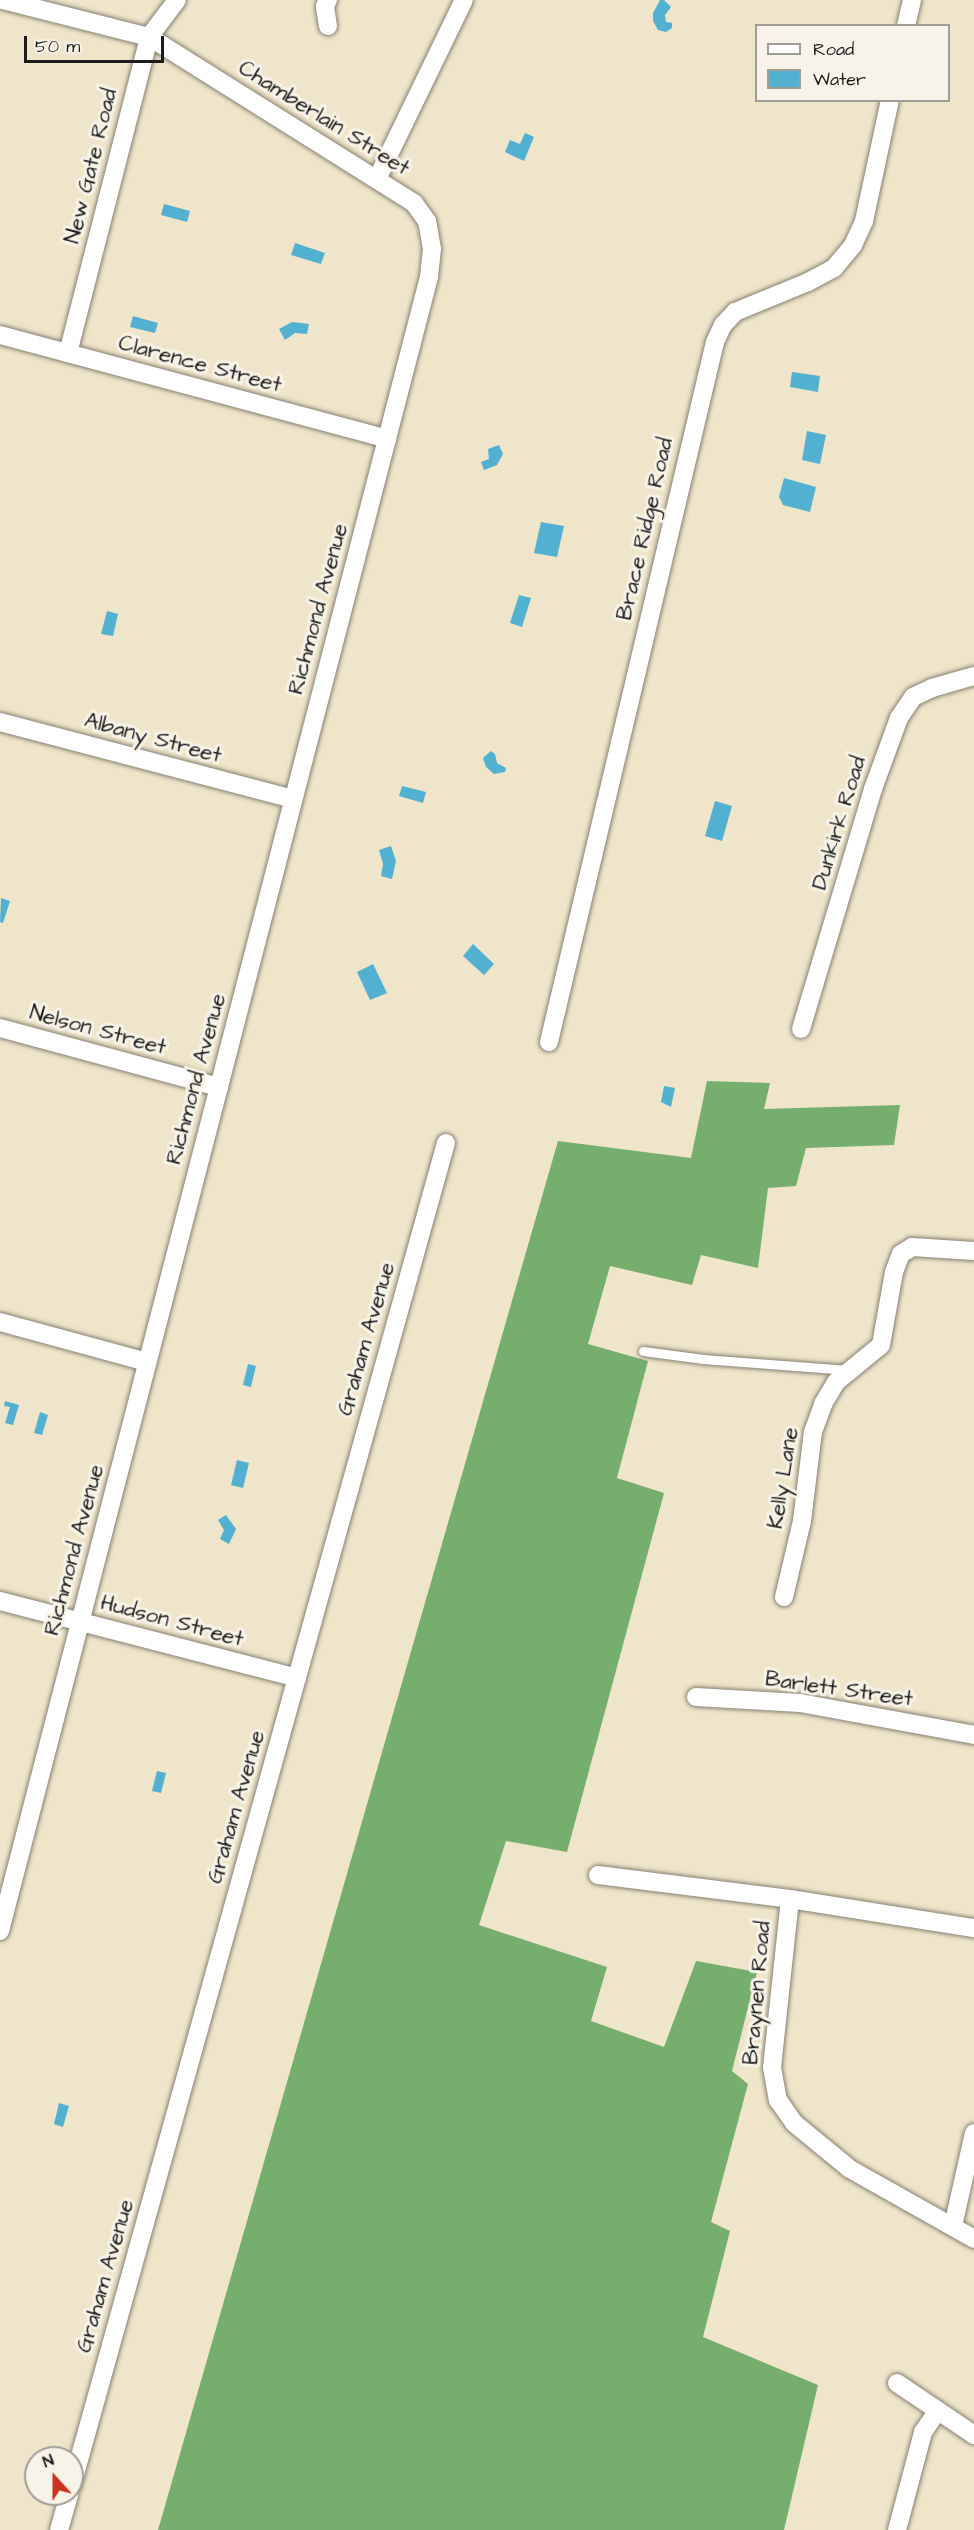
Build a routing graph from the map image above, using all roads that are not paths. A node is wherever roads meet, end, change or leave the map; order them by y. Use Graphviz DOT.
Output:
graph roads {
  1 [pos="3,0"];
  2 [pos="177,0"];
  3 [pos="328,0"];
  4 [pos="464,0"];
  5 [pos="912,0"];
  6 [pos="906,24"];
  7 [pos="328,26"];
  8 [pos="149,37"];
  9 [pos="890,102"];
  10 [pos="377,179"];
  11 [pos="431,238"];
  12 [pos="0,335"];
  13 [pos="68,353"];
  14 [pos="387,440"];
  15 [pos="974,676"];
  16 [pos="0,722"];
  17 [pos="293,800"];
  18 [pos="0,1028"];
  19 [pos="801,1029"];
  20 [pos="549,1042"];
  21 [pos="219,1087"];
  22 [pos="446,1143"];
  23 [pos="974,1251"];
  24 [pos="0,1323"];
  25 [pos="643,1351"];
  26 [pos="147,1362"];
  27 [pos="853,1370"];
  28 [pos="784,1597"];
  29 [pos="0,1601"];
  30 [pos="80,1622"];
  31 [pos="297,1678"];
  32 [pos="696,1697"];
  33 [pos="974,1735"];
  34 [pos="598,1875"];
  35 [pos="6,1880"];
  36 [pos="790,1899"];
  37 [pos="974,1928"];
  38 [pos="0,1931"];
  39 [pos="974,2133"];
  40 [pos="953,2226"];
  41 [pos="974,2239"];
  42 [pos="897,2383"];
  43 [pos="937,2412"];
  44 [pos="974,2435"];
  45 [pos="83,2446"];
  46 [pos="66,2506"];
  47 [pos="59,2530"];
  48 [pos="897,2530"];
  1 -- 8 [label="street, Chamberlain Street"];
  2 -- 8 [label="street, New Gate Road"];
  3 -- 7 [label="street"];
  4 -- 10 [label="street"];
  5 -- 6 [label="street"];
  8 -- 10 [label="street, Chamberlain Street"];
  8 -- 13 [label="street, New Gate Road"];
  9 -- 20 [label="street, Brace Ridge Road"];
  10 -- 11 [label="street, Chamberlain Street"];
  11 -- 14 [label="street, Richmond Avenue"];
  12 -- 13 [label="street, Clarence Street"];
  13 -- 14 [label="street, Clarence Street"];
  14 -- 17 [label="street, Richmond Avenue"];
  15 -- 19 [label="street, Dunkirk Road"];
  16 -- 17 [label="street, Albany Street"];
  17 -- 21 [label="street, Richmond Avenue"];
  18 -- 21 [label="street, Nelson Street"];
  21 -- 26 [label="street, Richmond Avenue"];
  22 -- 31 [label="street, Graham Avenue"];
  23 -- 27 [label="street, Kelly Lane"];
  24 -- 26 [label="street"];
  25 -- 27 [label="lane"];
  26 -- 30 [label="street, Richmond Avenue"];
  27 -- 28 [label="street, Kelly Lane"];
  29 -- 30 [label="street, Hudson Street"];
  30 -- 31 [label="street, Hudson Street"];
  30 -- 35 [label="street, Richmond Avenue"];
  31 -- 45 [label="street, Graham Avenue"];
  32 -- 33 [label="street, Barlett Street"];
  34 -- 36 [label="street"];
  35 -- 38 [label="street, Richmond Avenue"];
  36 -- 37 [label="street"];
  36 -- 40 [label="street, Braynen Road"];
  39 -- 40 [label="street"];
  40 -- 41 [label="street, Braynen Road"];
  42 -- 43 [label="street"];
  43 -- 44 [label="street"];
  43 -- 48 [label="street"];
  46 -- 47 [label="street"];
}
